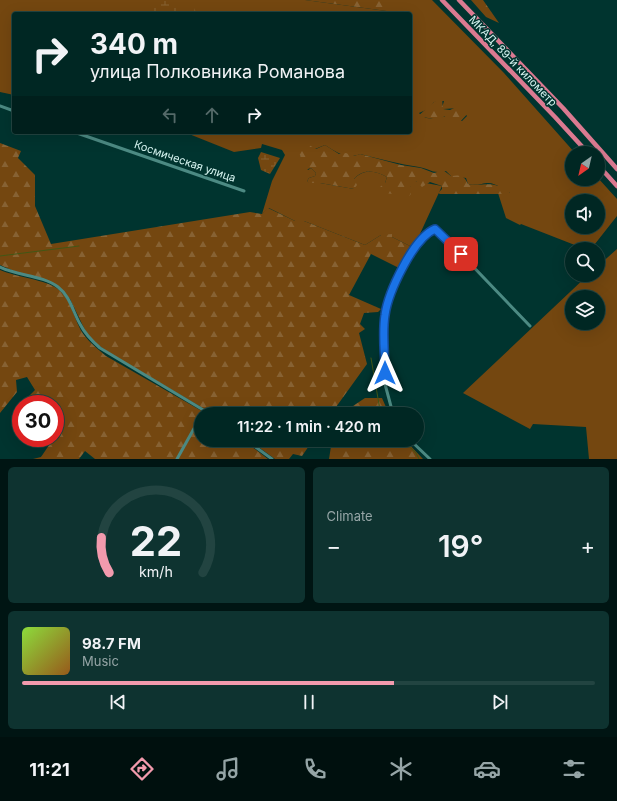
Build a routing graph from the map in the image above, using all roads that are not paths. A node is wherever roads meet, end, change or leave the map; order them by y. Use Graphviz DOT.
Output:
graph roads {
  1 [pos="442,0"];
  2 [pos="459,0"];
  3 [pos="0,106"];
  4 [pos="12,110"];
  5 [pos="80,134"];
  6 [pos="582,146"];
  7 [pos="617,169"];
  8 [pos="605,173"];
  9 [pos="617,186"];
  10 [pos="244,191"];
  11 [pos="0,267"];
  12 [pos="530,326"];
  13 [pos="199,407"];
  14 [pos="391,407"];
  15 [pos="194,428"];
  16 [pos="256,447"];
  17 [pos="417,447"];
  18 [pos="177,459"];
  19 [pos="272,459"];
  20 [pos="430,459"];
  1 -- 6 [label="highway, МКАД, 89-й километр"];
  2 -- 7 [label="highway, МКАД, 89-й километр"];
  3 -- 4 [label="street"];
  5 -- 10 [label="street, Космическая улица"];
  8 -- 9 [label="highway"];
  11 -- 13 [label="street"];
  12 -- 14 [label="street"];
  15 -- 18 [label="street"];
  16 -- 19 [label="street"];
  17 -- 20 [label="street"];
}
